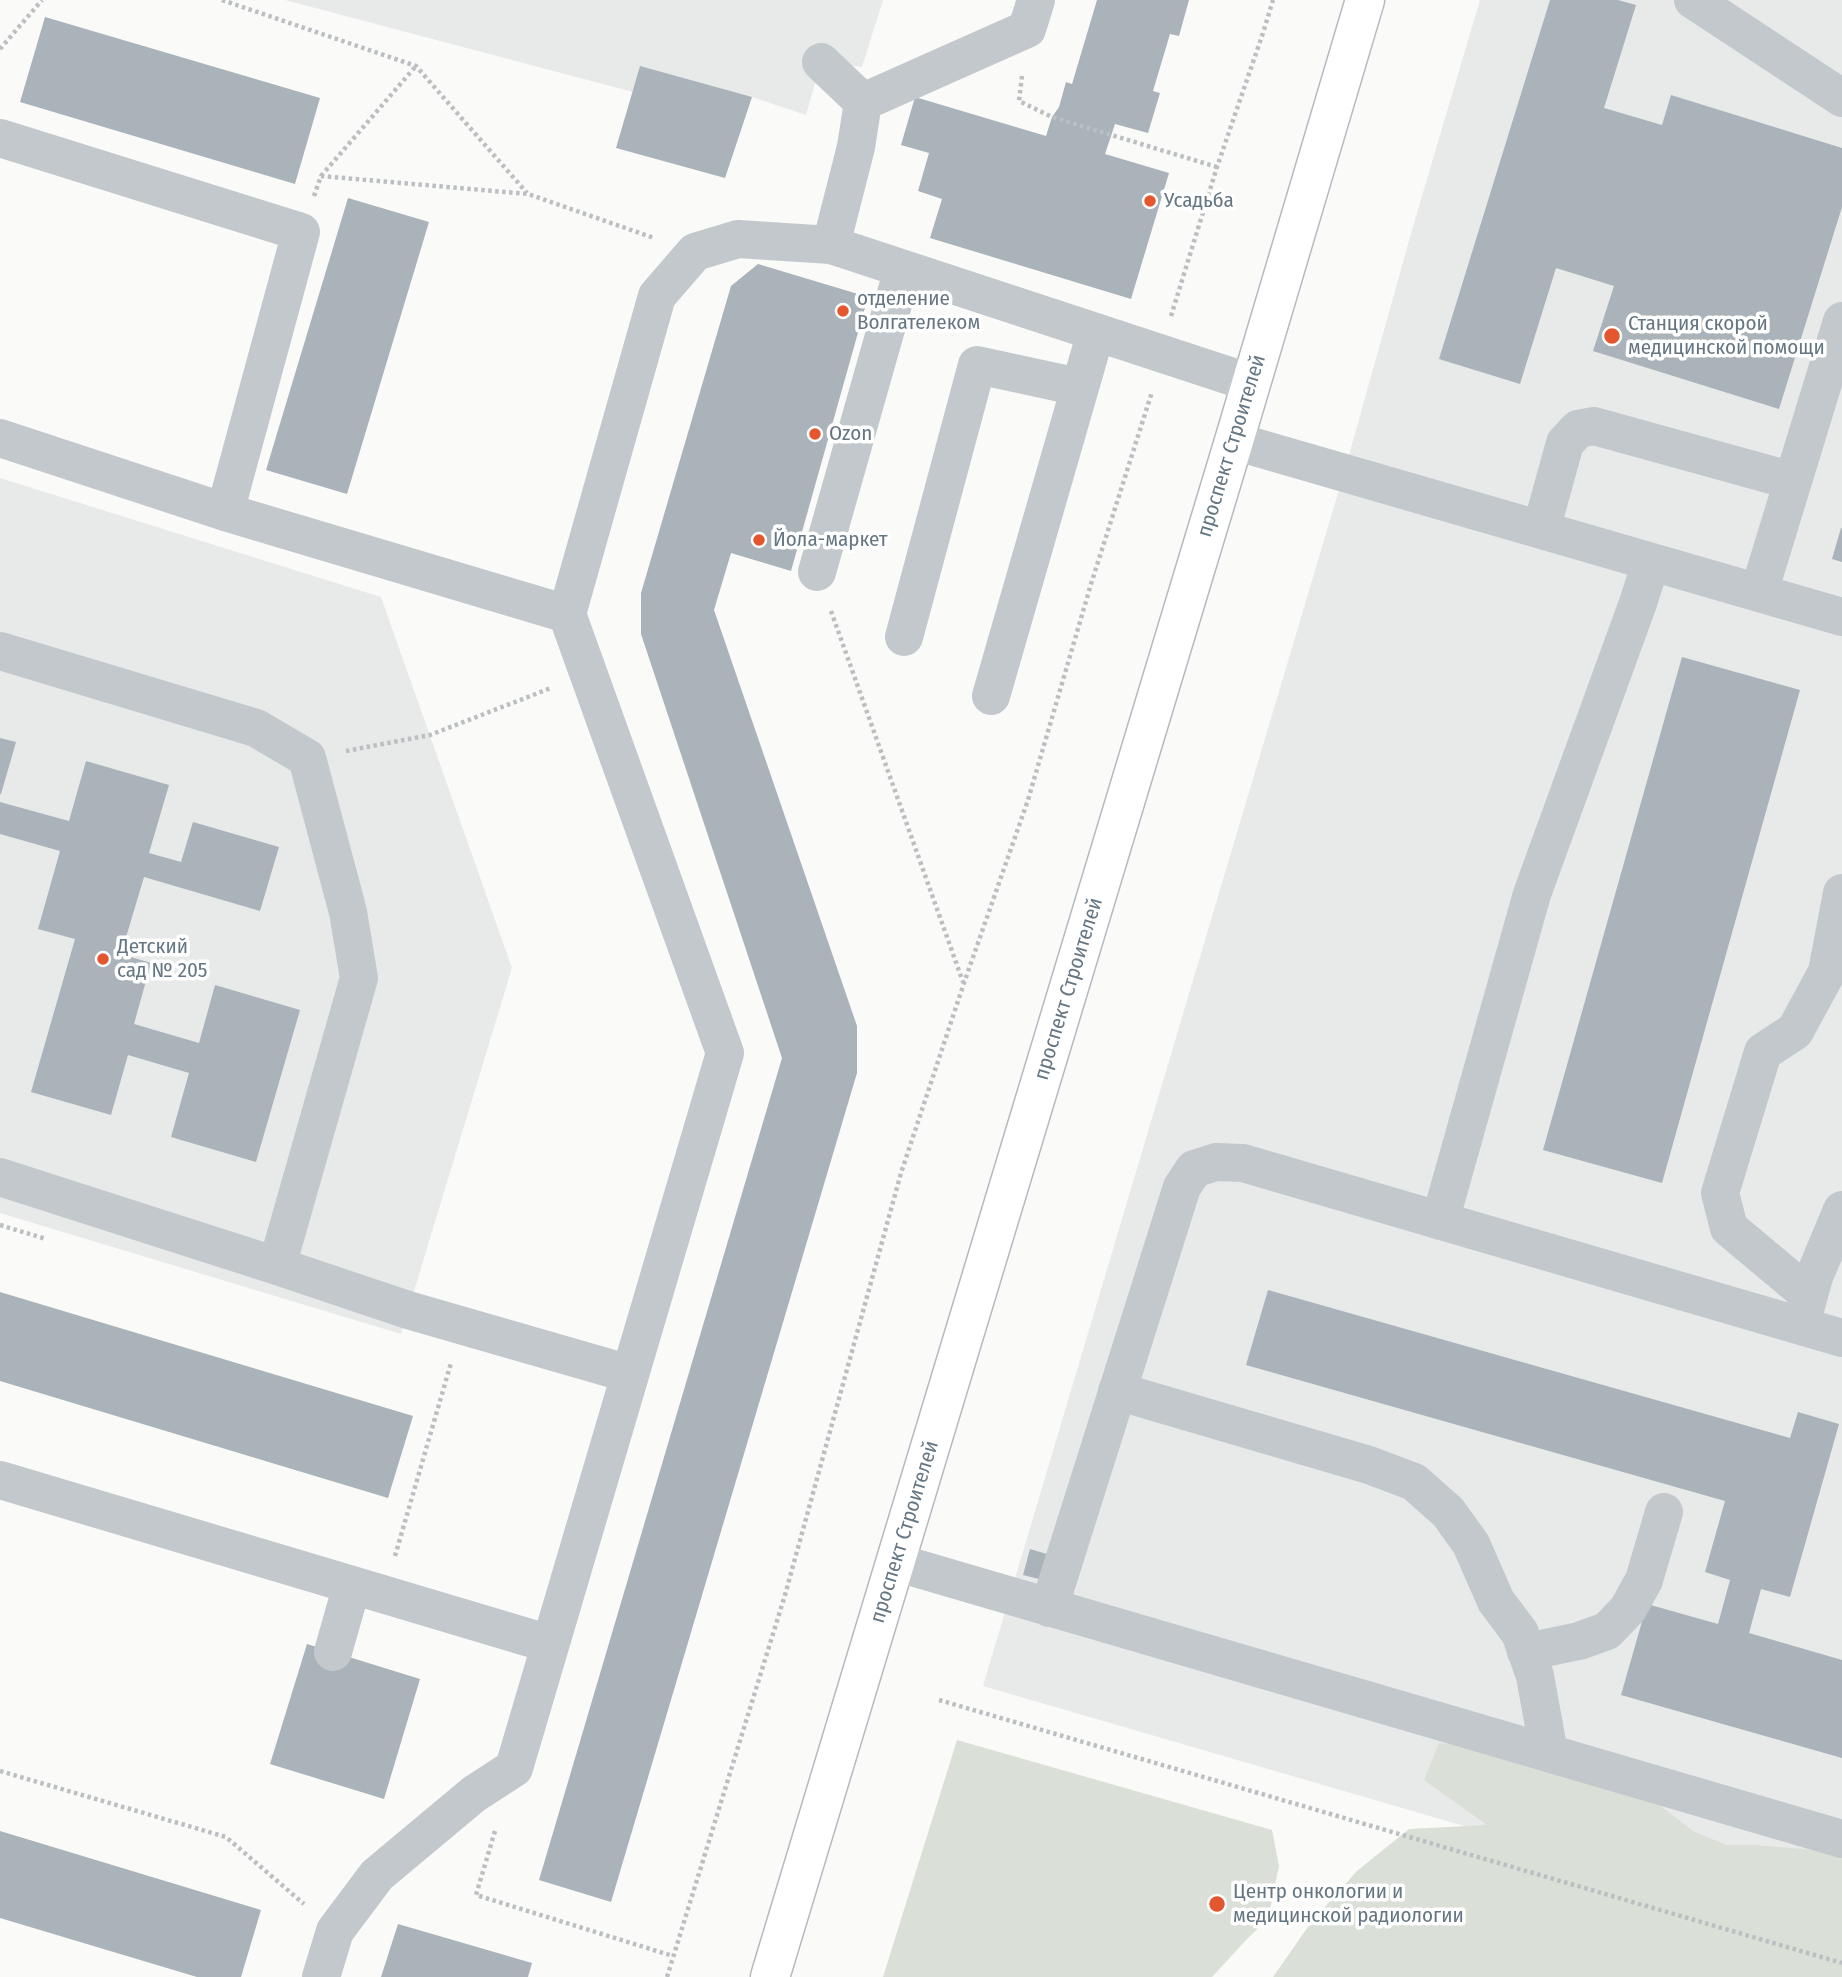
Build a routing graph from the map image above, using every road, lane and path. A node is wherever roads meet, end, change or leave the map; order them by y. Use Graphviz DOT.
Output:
graph roads {
  1 [pos="42,0"];
  2 [pos="222,0"];
  3 [pos="1273,0"];
  4 [pos="1365,0"];
  5 [pos="1693,0"];
  6 [pos="1032,15"];
  7 [pos="0,49"];
  8 [pos="821,62"];
  9 [pos="416,66"];
  10 [pos="1842,98"];
  11 [pos="863,102"];
  12 [pos="0,138"];
  13 [pos="1217,167"];
  14 [pos="321,176"];
  15 [pos="528,194"];
  16 [pos="301,232"];
  17 [pos="831,245"];
  18 [pos="695,251"];
  19 [pos="903,269"];
  20 [pos="1841,328"];
  21 [pos="1096,332"];
  22 [pos="1161,353"];
  23 [pos="1251,383"];
  24 [pos="1080,387"];
  25 [pos="0,438"];
  26 [pos="1234,441"];
  27 [pos="1793,481"];
  28 [pos="225,512"];
  29 [pos="1541,530"];
  30 [pos="1651,562"];
  31 [pos="817,572"];
  32 [pos="1759,592"];
  33 [pos="567,614"];
  34 [pos="1842,617"];
  35 [pos="904,637"];
  36 [pos="0,651"];
  37 [pos="588,674"];
  38 [pos="991,696"];
  39 [pos="307,758"];
  40 [pos="1842,893"];
  41 [pos="1835,974"];
  42 [pos="964,983"];
  43 [pos="0,1177"];
  44 [pos="1842,1210"];
  45 [pos="1440,1221"];
  46 [pos="278,1266"];
  47 [pos="1805,1311"];
  48 [pos="1842,1338"];
  49 [pos="453,1357"];
  50 [pos="630,1374"];
  51 [pos="1117,1391"];
  52 [pos="0,1480"];
  53 [pos="1664,1512"];
  54 [pos="895,1562"];
  55 [pos="368,1589"];
  56 [pos="1049,1608"];
  57 [pos="550,1644"];
  58 [pos="332,1652"];
  59 [pos="1527,1652"];
  60 [pos="939,1700"];
  61 [pos="1549,1753"];
  62 [pos="514,1768"];
  63 [pos="0,1771"];
  64 [pos="1842,1839"];
  65 [pos="335,1931"];
  66 [pos="673,1956"];
  67 [pos="1842,1963"];
  68 [pos="321,1977"];
  69 [pos="667,1977"];
  70 [pos="770,1977"];
  1 -- 7 [label="path"];
  2 -- 9 [label="path"];
  3 -- 13 [label="path"];
  4 -- 23 [label="main road, проспект Строителей"];
  5 -- 10 [label="lane"];
  6 -- 11 [label="lane"];
  6 -- 13 [label="path"];
  8 -- 11 [label="lane"];
  9 -- 14 [label="path"];
  9 -- 15 [label="path"];
  11 -- 17 [label="lane"];
  12 -- 16 [label="lane"];
  13 -- 22 [label="path"];
  14 -- 15 [label="path"];
  14 -- 16 [label="path"];
  15 -- 18 [label="path"];
  16 -- 28 [label="lane"];
  17 -- 18 [label="lane"];
  17 -- 19 [label="lane"];
  18 -- 33 [label="lane"];
  19 -- 21 [label="lane"];
  19 -- 31 [label="lane"];
  20 -- 27 [label="lane"];
  21 -- 22 [label="lane"];
  21 -- 24 [label="lane"];
  22 -- 23 [label="lane"];
  22 -- 42 [label="path"];
  23 -- 26 [label="main road, проспект Строителей"];
  24 -- 35 [label="lane"];
  24 -- 38 [label="lane"];
  25 -- 28 [label="lane"];
  26 -- 29 [label="lane"];
  26 -- 54 [label="main road, проспект Строителей"];
  27 -- 29 [label="lane"];
  27 -- 32 [label="lane"];
  28 -- 33 [label="lane"];
  29 -- 30 [label="lane"];
  30 -- 32 [label="lane"];
  30 -- 45 [label="lane"];
  31 -- 42 [label="path"];
  32 -- 34 [label="lane"];
  33 -- 37 [label="lane"];
  36 -- 39 [label="lane"];
  37 -- 39 [label="path"];
  37 -- 50 [label="lane"];
  39 -- 46 [label="lane"];
  40 -- 41 [label="lane"];
  41 -- 47 [label="lane"];
  42 -- 66 [label="path"];
  43 -- 46 [label="lane"];
  44 -- 47 [label="lane"];
  45 -- 47 [label="lane"];
  45 -- 51 [label="lane"];
  46 -- 50 [label="lane"];
  47 -- 48 [label="lane"];
  49 -- 55 [label="path"];
  50 -- 57 [label="lane"];
  51 -- 56 [label="lane"];
  51 -- 59 [label="lane"];
  52 -- 55 [label="lane"];
  53 -- 59 [label="lane"];
  54 -- 56 [label="lane"];
  54 -- 70 [label="main road, проспект Строителей"];
  55 -- 57 [label="lane"];
  55 -- 58 [label="lane"];
  56 -- 61 [label="lane"];
  57 -- 62 [label="lane"];
  59 -- 61 [label="lane"];
  60 -- 67 [label="path"];
  61 -- 64 [label="lane"];
  62 -- 65 [label="lane"];
  62 -- 66 [label="path"];
  63 -- 65 [label="path"];
  65 -- 68 [label="lane"];
  66 -- 69 [label="path"];
}
